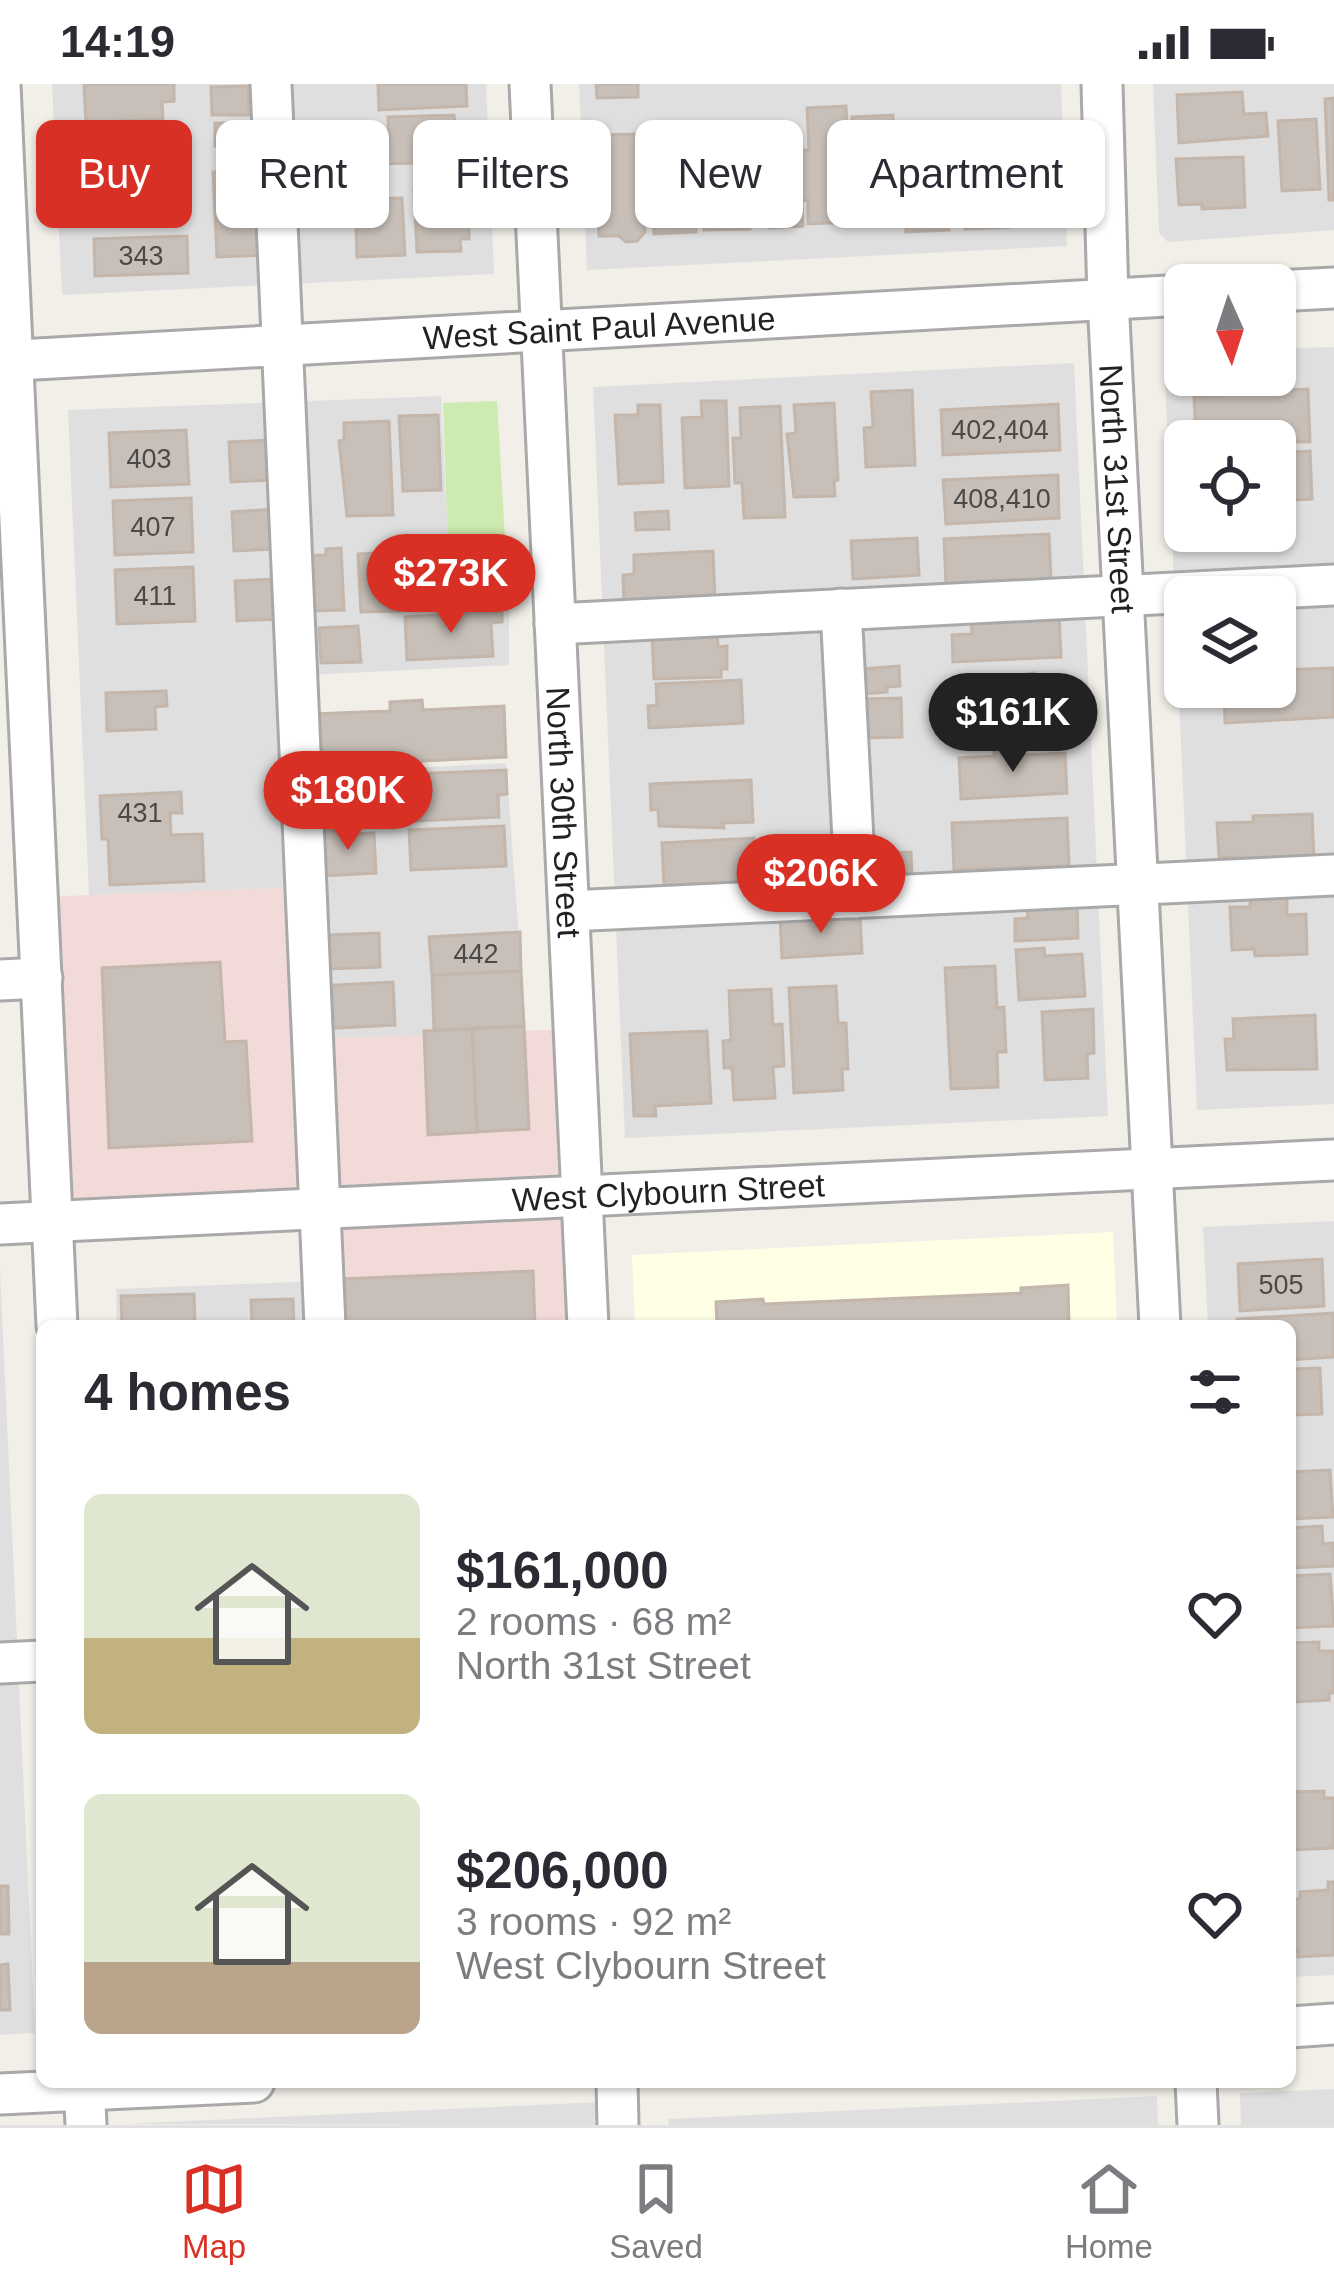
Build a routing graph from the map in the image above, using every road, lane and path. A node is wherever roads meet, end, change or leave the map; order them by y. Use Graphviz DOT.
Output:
graph roads {
  1 [pos="271,84"];
  2 [pos="530,84"];
  3 [pos="1102,84"];
  4 [pos="0,85"];
  5 [pos="1334,288"];
  6 [pos="1296,290"];
  7 [pos="1164,296"];
  8 [pos="1108,299"];
  9 [pos="542,328"];
  10 [pos="283,343"];
  11 [pos="4,357"];
  12 [pos="1334,585"];
  13 [pos="1124,594"];
  14 [pos="841,608"];
  15 [pos="555,623"];
  16 [pos="1334,874"];
  17 [pos="1138,885"];
  18 [pos="856,898"];
  19 [pos="569,911"];
  20 [pos="42,978"];
  21 [pos="0,980"];
  22 [pos="1334,1160"];
  23 [pos="1152,1168"];
  24 [pos="581,1198"];
  25 [pos="320,1210"];
  26 [pos="51,1221"];
  27 [pos="0,1224"];
  28 [pos="57,1320"];
  29 [pos="325,1320"];
  30 [pos="588,1320"];
  31 [pos="1160,1320"];
  32 [pos="36,1661"];
  33 [pos="0,1663"];
  34 [pos="1334,2024"];
  35 [pos="1296,2026"];
  36 [pos="194,2088"];
  37 [pos="617,2088"];
  38 [pos="1196,2088"];
  39 [pos="0,2094"];
  40 [pos="85,2099"];
  41 [pos="618,2125"];
  42 [pos="1198,2125"];
  1 -- 10 [label="street"];
  2 -- 9 [label="street, North 30th Street"];
  3 -- 8 [label="street, North 31st Street"];
  4 -- 11 [label="street"];
  5 -- 6 [label="street"];
  7 -- 8 [label="street, West Saint Paul Avenue"];
  8 -- 9 [label="street, West Saint Paul Avenue"];
  8 -- 13 [label="street, North 31st Street"];
  9 -- 10 [label="street, West Saint Paul Avenue"];
  9 -- 15 [label="street, North 30th Street"];
  10 -- 11 [label="street, West Saint Paul Avenue"];
  10 -- 25 [label="street"];
  11 -- 20 [label="street"];
  12 -- 13 [label="street"];
  13 -- 14 [label="street"];
  13 -- 17 [label="street, North 31st Street"];
  14 -- 15 [label="street"];
  14 -- 18 [label="street"];
  15 -- 19 [label="street, North 30th Street"];
  16 -- 17 [label="street"];
  17 -- 18 [label="street"];
  17 -- 23 [label="street, North 31st Street"];
  18 -- 19 [label="street"];
  19 -- 24 [label="street, North 30th Street"];
  20 -- 21 [label="street"];
  20 -- 26 [label="street"];
  22 -- 23 [label="street, West Clybourn Street"];
  23 -- 24 [label="street, West Clybourn Street"];
  23 -- 31 [label="street, North 31st Street"];
  24 -- 25 [label="street, West Clybourn Street"];
  24 -- 30 [label="street, North 30th Street"];
  25 -- 26 [label="street, West Clybourn Street"];
  25 -- 29 [label="street"];
  26 -- 27 [label="street, West Clybourn Street"];
  26 -- 28 [label="street"];
  32 -- 33 [label="street"];
  34 -- 35 [label="street"];
  36 -- 40 [label="street"];
  37 -- 41 [label="street"];
  38 -- 42 [label="street"];
  39 -- 40 [label="street"];
}
